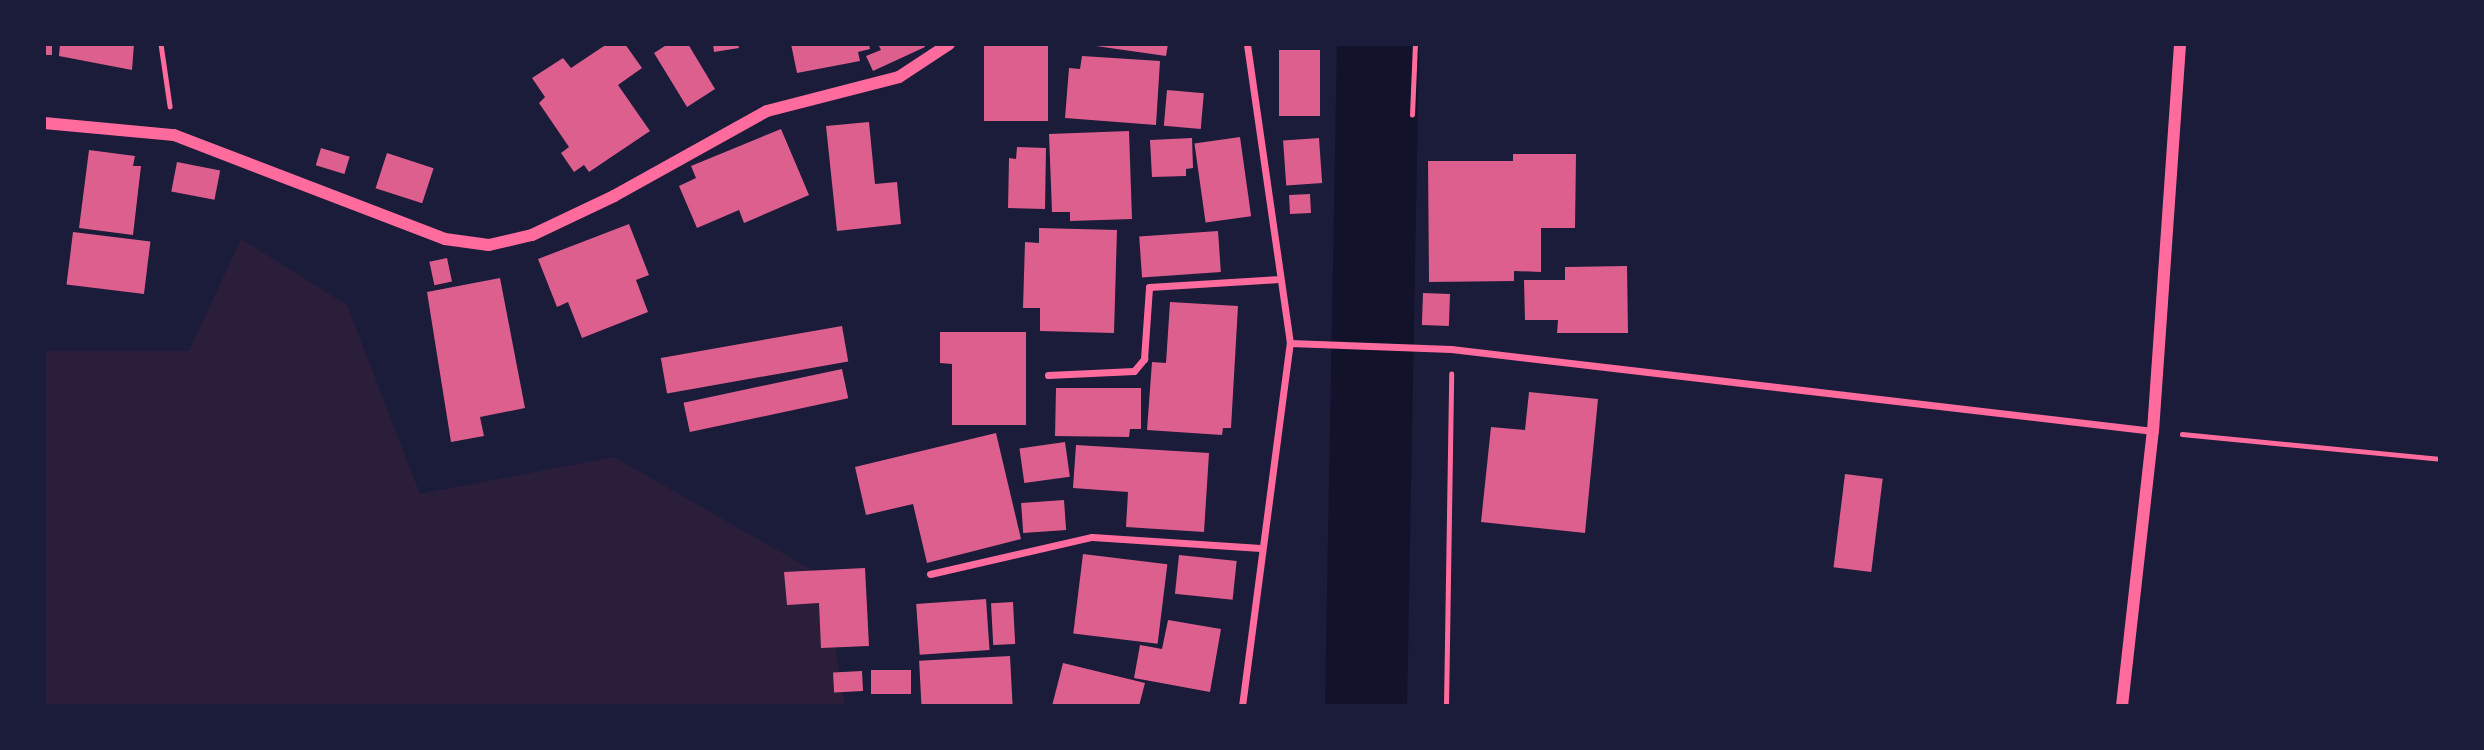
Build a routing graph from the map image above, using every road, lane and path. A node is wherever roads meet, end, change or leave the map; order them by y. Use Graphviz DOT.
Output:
graph roads {
  1 [pos="161,44"];
  2 [pos="949,44"];
  3 [pos="1247,44"];
  4 [pos="1415,44"];
  5 [pos="2180,44"];
  6 [pos="1412,115"];
  7 [pos="44,122"];
  8 [pos="174,135"];
  9 [pos="1278,279"];
  10 [pos="1290,343"];
  11 [pos="1451,349"];
  12 [pos="1048,375"];
  13 [pos="2153,431"];
  14 [pos="2440,459"];
  15 [pos="1261,548"];
  16 [pos="930,574"];
  17 [pos="1242,706"];
  18 [pos="1447,706"];
  19 [pos="2122,706"];
  1 -- 8 [label="path"];
  2 -- 8 [label="street"];
  3 -- 9 [label="street"];
  4 -- 6 [label="path"];
  5 -- 13 [label="street"];
  7 -- 8 [label="street"];
  9 -- 10 [label="street"];
  9 -- 12 [label="street"];
  10 -- 11 [label="street"];
  10 -- 15 [label="street"];
  11 -- 13 [label="street"];
  11 -- 18 [label="path"];
  13 -- 14 [label="path"];
  13 -- 19 [label="street"];
  15 -- 16 [label="street"];
  15 -- 17 [label="street"];
}
